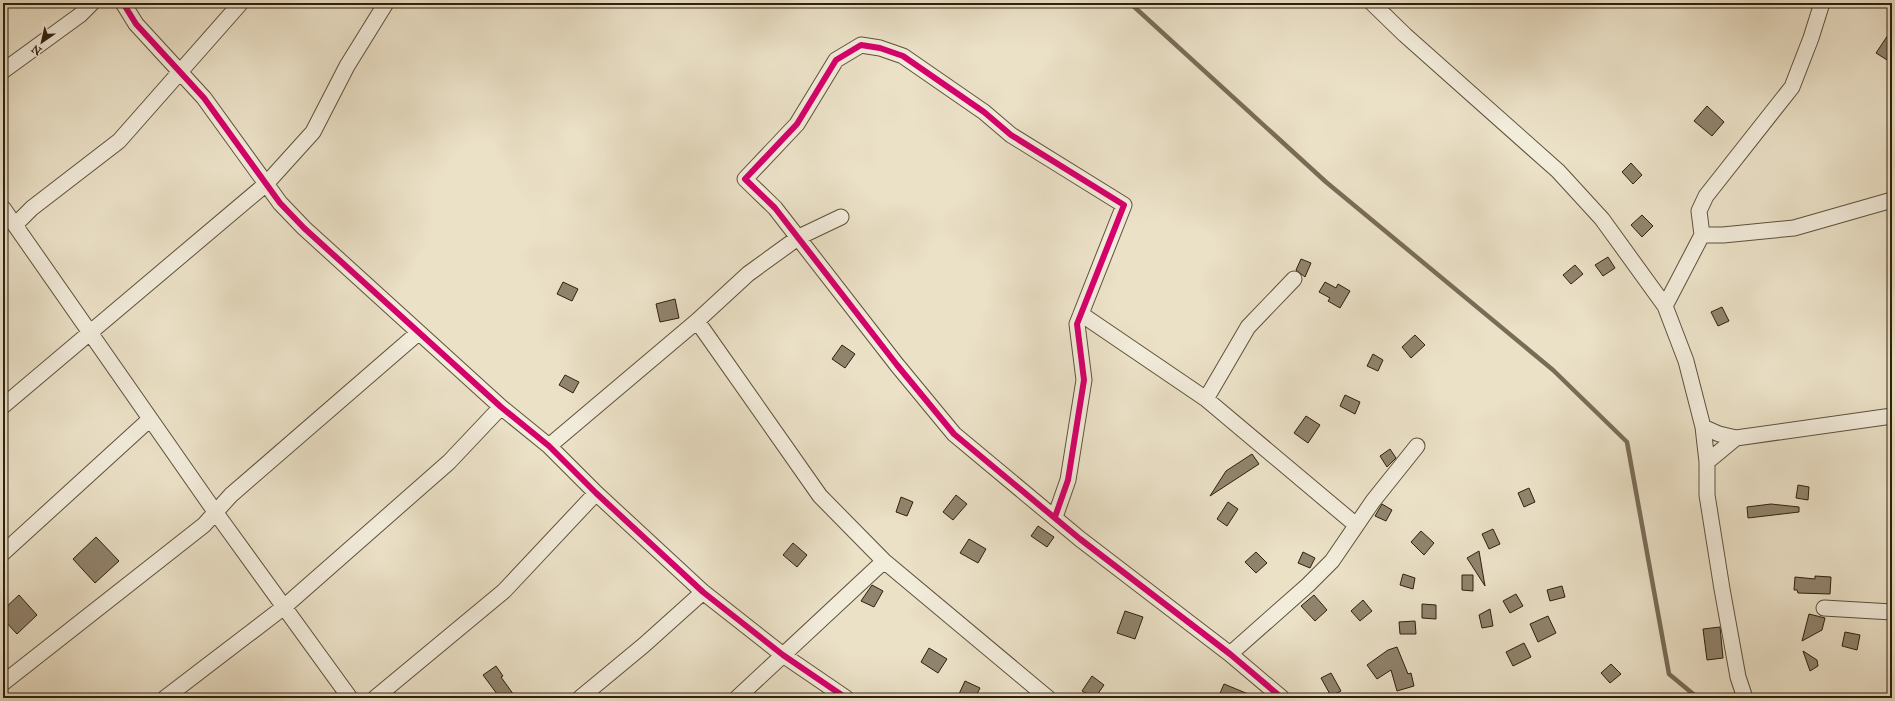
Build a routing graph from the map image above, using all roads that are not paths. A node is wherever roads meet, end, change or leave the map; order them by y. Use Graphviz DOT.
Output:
graph roads {
  1 [pos="92,3"];
  2 [pos="123,3"];
  3 [pos="386,3"];
  4 [pos="1372,3"];
  5 [pos="1822,3"];
  6 [pos="239,5"];
  7 [pos="3,71"];
  8 [pos="181,73"];
  9 [pos="266,184"];
  10 [pos="1892,200"];
  11 [pos="3,208"];
  12 [pos="841,217"];
  13 [pos="15,225"];
  14 [pos="1702,236"];
  15 [pos="799,237"];
  16 [pos="1294,279"];
  17 [pos="1665,306"];
  18 [pos="1081,314"];
  19 [pos="697,321"];
  20 [pos="91,333"];
  21 [pos="418,333"];
  22 [pos="1206,399"];
  23 [pos="3,406"];
  24 [pos="501,407"];
  25 [pos="1892,416"];
  26 [pos="150,419"];
  27 [pos="1703,426"];
  28 [pos="1736,438"];
  29 [pos="549,446"];
  30 [pos="1417,446"];
  31 [pos="1707,462"];
  32 [pos="596,493"];
  33 [pos="216,512"];
  34 [pos="1055,516"];
  35 [pos="1356,525"];
  36 [pos="3,553"];
  37 [pos="884,561"];
  38 [pos="702,592"];
  39 [pos="284,607"];
  40 [pos="1824,608"];
  41 [pos="1892,612"];
  42 [pos="1230,654"];
  43 [pos="783,655"];
  44 [pos="3,683"];
  45 [pos="165,698"];
  46 [pos="350,698"];
  47 [pos="375,698"];
  48 [pos="580,698"];
  49 [pos="736,698"];
  50 [pos="846,698"];
  51 [pos="1048,698"];
  52 [pos="1282,698"];
  53 [pos="1745,698"];
  1 -- 7 [label="street"];
  2 -- 8 [label="street"];
  3 -- 9 [label="street"];
  4 -- 17 [label="street"];
  5 -- 14 [label="street"];
  6 -- 8 [label="street"];
  8 -- 9 [label="street"];
  8 -- 13 [label="street"];
  9 -- 20 [label="street"];
  9 -- 21 [label="street"];
  10 -- 14 [label="street"];
  11 -- 13 [label="street"];
  12 -- 15 [label="street"];
  13 -- 20 [label="street"];
  14 -- 17 [label="street"];
  15 -- 18 [label="street"];
  15 -- 19 [label="street"];
  15 -- 34 [label="street"];
  16 -- 22 [label="street"];
  17 -- 27 [label="street"];
  18 -- 22 [label="street"];
  18 -- 34 [label="street"];
  19 -- 29 [label="street"];
  19 -- 37 [label="street"];
  20 -- 23 [label="street"];
  20 -- 26 [label="street"];
  21 -- 24 [label="street"];
  21 -- 33 [label="street"];
  22 -- 35 [label="street"];
  24 -- 29 [label="street"];
  24 -- 39 [label="street"];
  25 -- 28 [label="street"];
  26 -- 33 [label="street"];
  26 -- 36 [label="street"];
  27 -- 28 [label="street"];
  27 -- 31 [label="street"];
  28 -- 31 [label="street"];
  29 -- 32 [label="street"];
  30 -- 35 [label="street"];
  31 -- 53 [label="street"];
  32 -- 38 [label="street"];
  32 -- 47 [label="street"];
  33 -- 39 [label="street"];
  33 -- 44 [label="street"];
  34 -- 42 [label="street"];
  35 -- 42 [label="street"];
  37 -- 43 [label="street"];
  37 -- 51 [label="street"];
  38 -- 43 [label="street"];
  38 -- 48 [label="street"];
  39 -- 45 [label="street"];
  39 -- 46 [label="street"];
  40 -- 41 [label="street"];
  42 -- 52 [label="street"];
  43 -- 49 [label="street"];
  43 -- 50 [label="street"];
}
